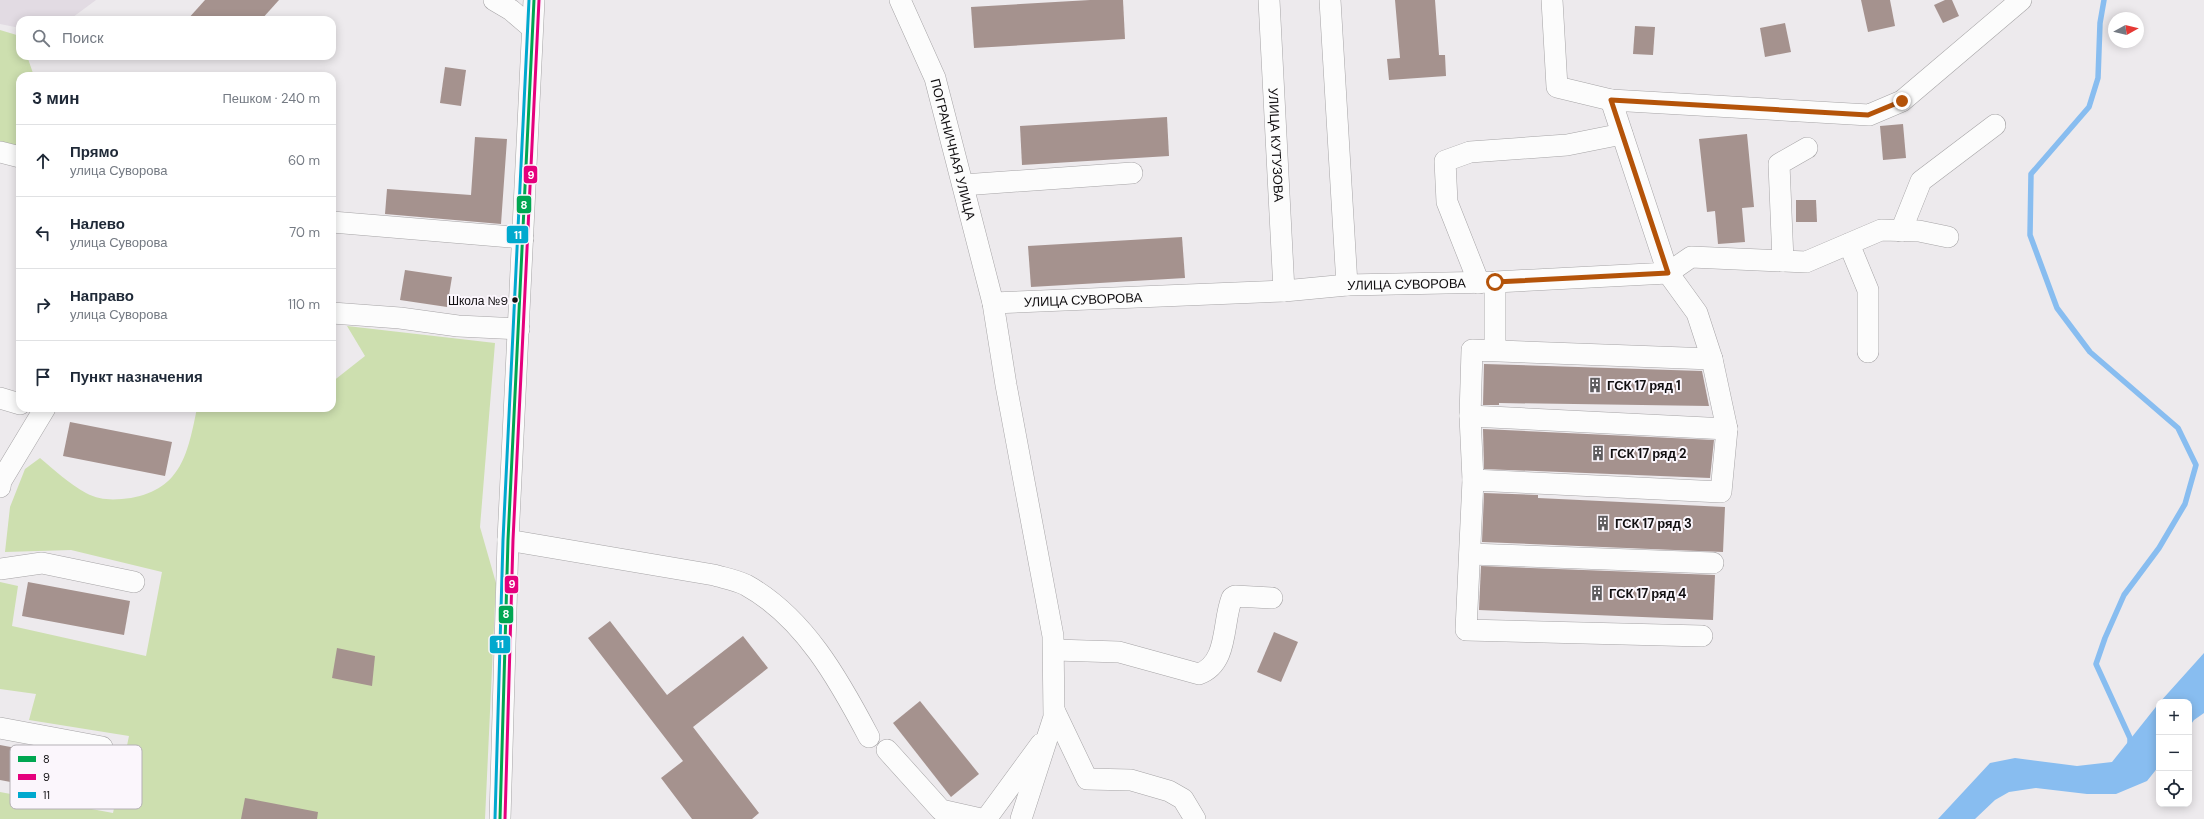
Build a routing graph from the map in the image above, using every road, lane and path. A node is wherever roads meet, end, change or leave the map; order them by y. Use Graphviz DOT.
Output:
graph roads {
  1 [pos="494,0"];
  2 [pos="534,0"];
  3 [pos="900,0"];
  4 [pos="1269,0"];
  5 [pos="1330,0"];
  6 [pos="1552,0"];
  7 [pos="2021,0"];
  8 [pos="532,28"];
  9 [pos="1611,100"];
  10 [pos="1995,125"];
  11 [pos="1622,134"];
  12 [pos="1808,148"];
  13 [pos="0,152"];
  14 [pos="16,156"];
  15 [pos="1132,173"];
  16 [pos="964,185"];
  17 [pos="336,222"];
  18 [pos="1901,230"];
  19 [pos="1948,237"];
  20 [pos="523,238"];
  21 [pos="1849,244"];
  22 [pos="1783,261"];
  23 [pos="1668,273"];
  24 [pos="1487,283"];
  25 [pos="1347,286"];
  26 [pos="1284,291"];
  27 [pos="993,303"];
  28 [pos="336,313"];
  29 [pos="518,329"];
  30 [pos="1495,350"];
  31 [pos="1868,352"];
  32 [pos="1712,359"];
  33 [pos="0,398"];
  34 [pos="16,403"];
  35 [pos="40,412"];
  36 [pos="1470,416"];
  37 [pos="1727,429"];
  38 [pos="1473,480"];
  39 [pos="0,487"];
  40 [pos="508,540"];
  41 [pos="1470,554"];
  42 [pos="1713,563"];
  43 [pos="0,569"];
  44 [pos="134,582"];
  45 [pos="1272,598"];
  46 [pos="1702,636"];
  47 [pos="1055,650"];
  48 [pos="1055,712"];
  49 [pos="0,728"];
  50 [pos="1050,732"];
  51 [pos="869,736"];
  52 [pos="91,745"];
  53 [pos="887,750"];
  54 [pos="500,819"];
  55 [pos="981,819"];
  56 [pos="986,819"];
  57 [pos="1021,819"];
  58 [pos="1195,819"];
  1 -- 8 [label="street"];
  2 -- 8 [label="street"];
  3 -- 16 [label="street, ПОГРАНИЧНАЯ УЛИЦА"];
  4 -- 26 [label="street, УЛИЦА КУТУЗОВА"];
  5 -- 25 [label="street"];
  6 -- 9 [label="street"];
  7 -- 9 [label="street"];
  8 -- 20 [label="street"];
  9 -- 11 [label="street"];
  10 -- 18 [label="street"];
  11 -- 23 [label="street"];
  11 -- 24 [label="street"];
  12 -- 22 [label="street"];
  13 -- 14 [label="street"];
  15 -- 16 [label="street"];
  16 -- 27 [label="street, ПОГРАНИЧНАЯ УЛИЦА"];
  17 -- 20 [label="street"];
  18 -- 19 [label="street"];
  18 -- 21 [label="street"];
  20 -- 29 [label="street"];
  21 -- 22 [label="street"];
  21 -- 31 [label="street"];
  22 -- 23 [label="street"];
  23 -- 24 [label="street, УЛИЦА СУВОРОВА"];
  23 -- 32 [label="street"];
  24 -- 25 [label="street, УЛИЦА СУВОРОВА"];
  24 -- 30 [label="street"];
  25 -- 26 [label="street, УЛИЦА СУВОРОВА"];
  26 -- 27 [label="street, УЛИЦА СУВОРОВА"];
  27 -- 47 [label="street, ПОГРАНИЧНАЯ УЛИЦА"];
  28 -- 29 [label="street"];
  29 -- 40 [label="street"];
  30 -- 32 [label="street"];
  30 -- 36 [label="street"];
  32 -- 37 [label="street"];
  33 -- 34 [label="street"];
  35 -- 39 [label="street"];
  36 -- 37 [label="street"];
  36 -- 38 [label="street"];
  37 -- 38 [label="street"];
  38 -- 41 [label="street"];
  40 -- 51 [label="street"];
  40 -- 54 [label="street"];
  41 -- 42 [label="street"];
  41 -- 46 [label="street"];
  43 -- 44 [label="street"];
  45 -- 47 [label="street"];
  47 -- 48 [label="street, ПОГРАНИЧНАЯ УЛИЦА"];
  48 -- 50 [label="street"];
  48 -- 58 [label="street"];
  49 -- 52 [label="street"];
  50 -- 56 [label="street"];
  50 -- 57 [label="street"];
  53 -- 55 [label="street"];
}
